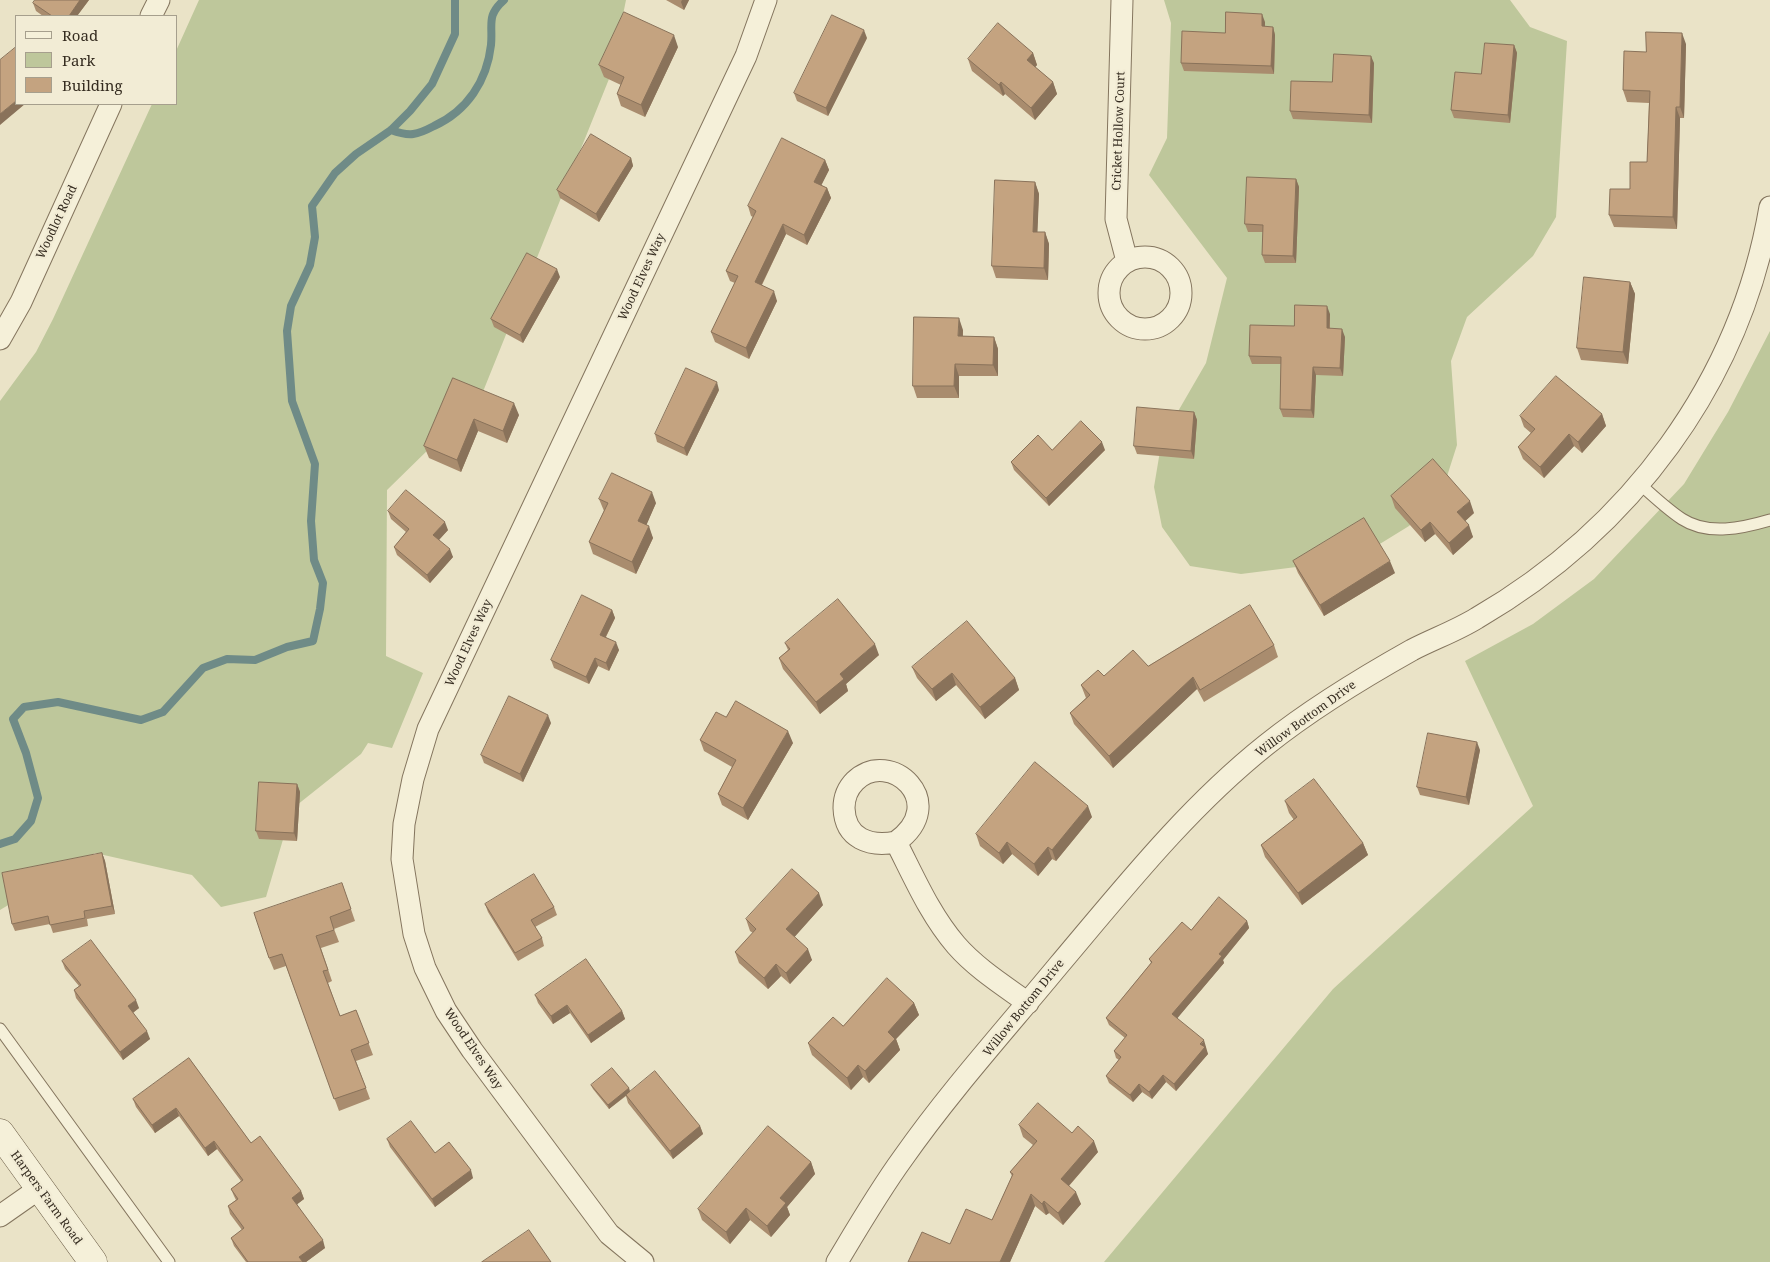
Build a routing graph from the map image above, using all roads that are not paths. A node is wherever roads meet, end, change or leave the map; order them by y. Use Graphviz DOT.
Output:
graph roads {
  1 [pos="159,0"];
  2 [pos="766,0"];
  3 [pos="1122,0"];
  4 [pos="152,15"];
  5 [pos="111,105"];
  6 [pos="1770,207"];
  7 [pos="1127,261"];
  8 [pos="0,339"];
  9 [pos="1640,484"];
  10 [pos="1770,520"];
  11 [pos="896,842"];
  12 [pos="1028,1003"];
  13 [pos="0,1029"];
  14 [pos="0,1133"];
  15 [pos="40,1188"];
  16 [pos="0,1216"];
  17 [pos="93,1262"];
  18 [pos="169,1262"];
  19 [pos="643,1262"];
  20 [pos="837,1262"];
  1 -- 4 [label="street"];
  2 -- 19 [label="street, Wood Elves Way"];
  3 -- 7 [label="street, Cricket Hollow Court"];
  5 -- 8 [label="street, Woodlot Road"];
  6 -- 9 [label="street, Willow Bottom Drive"];
  9 -- 10 [label="lane"];
  9 -- 12 [label="street, Willow Bottom Drive"];
  11 -- 12 [label="street"];
  12 -- 20 [label="street, Willow Bottom Drive"];
  13 -- 18 [label="lane"];
  14 -- 15 [label="main road, Harpers Farm Road"];
  15 -- 16 [label="street"];
  15 -- 17 [label="main road, Harpers Farm Road"];
}
